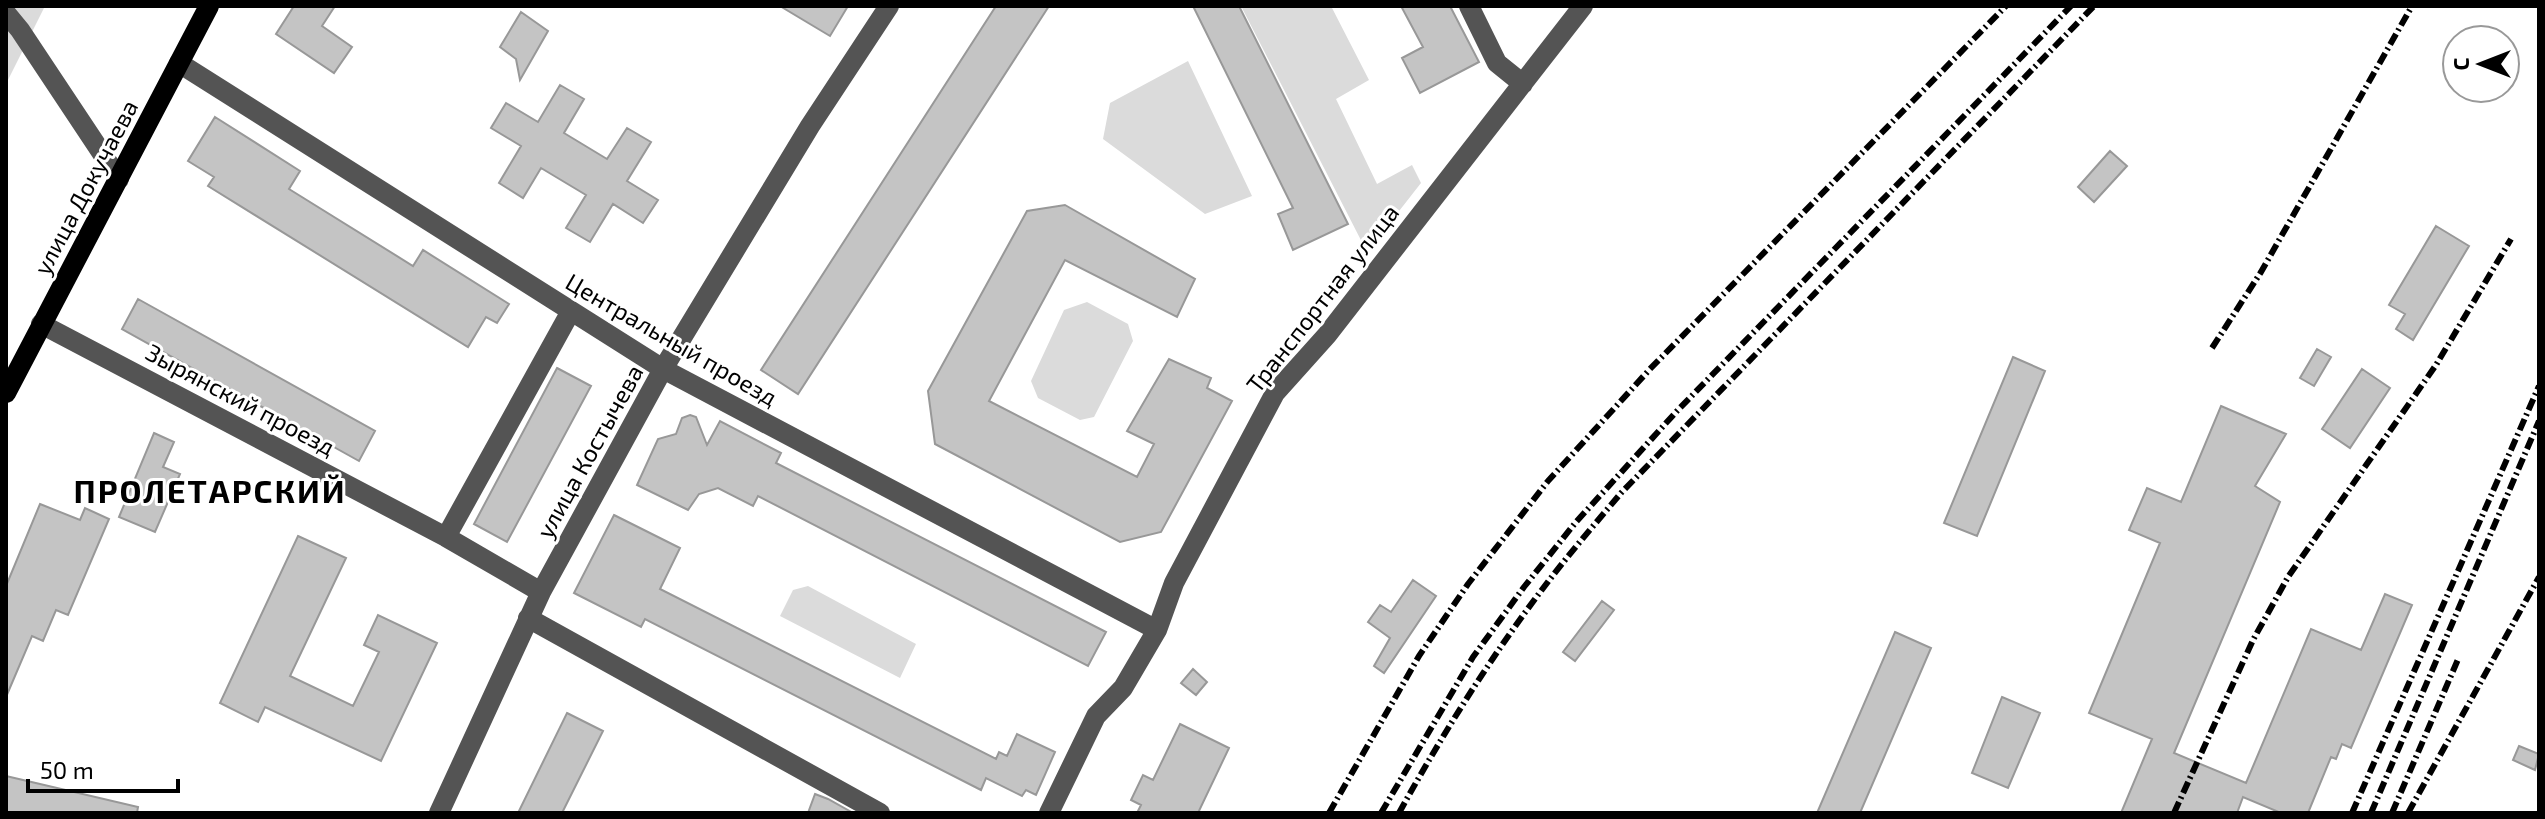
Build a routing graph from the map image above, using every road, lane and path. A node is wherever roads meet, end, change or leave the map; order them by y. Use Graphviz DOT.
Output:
graph roads {
  1 [pos="209,6"];
  2 [pos="889,6"];
  3 [pos="1469,6"];
  4 [pos="1583,6"];
  5 [pos="6,13"];
  6 [pos="179,63"];
  7 [pos="1523,84"];
  8 [pos="119,179"];
  9 [pos="571,311"];
  10 [pos="41,324"];
  11 [pos="663,369"];
  12 [pos="6,393"];
  13 [pos="446,537"];
  14 [pos="541,592"];
  15 [pos="528,618"];
  16 [pos="1157,630"];
  17 [pos="439,813"];
  18 [pos="880,813"];
  19 [pos="1049,813"];
  1 -- 6 [label="main road, улица Докучаева"];
  2 -- 11 [label="street, улица Костычева"];
  3 -- 7 [label="street"];
  4 -- 7 [label="street, Транспортная улица"];
  5 -- 8 [label="street"];
  6 -- 8 [label="main road, улица Докучаева"];
  6 -- 9 [label="street, Центральный проезд"];
  7 -- 16 [label="street, Транспортная улица"];
  8 -- 10 [label="main road, улица Докучаева"];
  9 -- 11 [label="street, Центральный проезд"];
  9 -- 13 [label="street"];
  10 -- 12 [label="main road, улица Докучаева"];
  10 -- 13 [label="street, Зырянский проезд"];
  11 -- 14 [label="street, улица Костычева"];
  11 -- 16 [label="street, Центральный проезд"];
  13 -- 14 [label="street, Зырянский проезд"];
  14 -- 15 [label="street, улица Костычева"];
  15 -- 17 [label="street, улица Костычева"];
  15 -- 18 [label="street"];
  16 -- 19 [label="street, Транспортная улица"];
}
